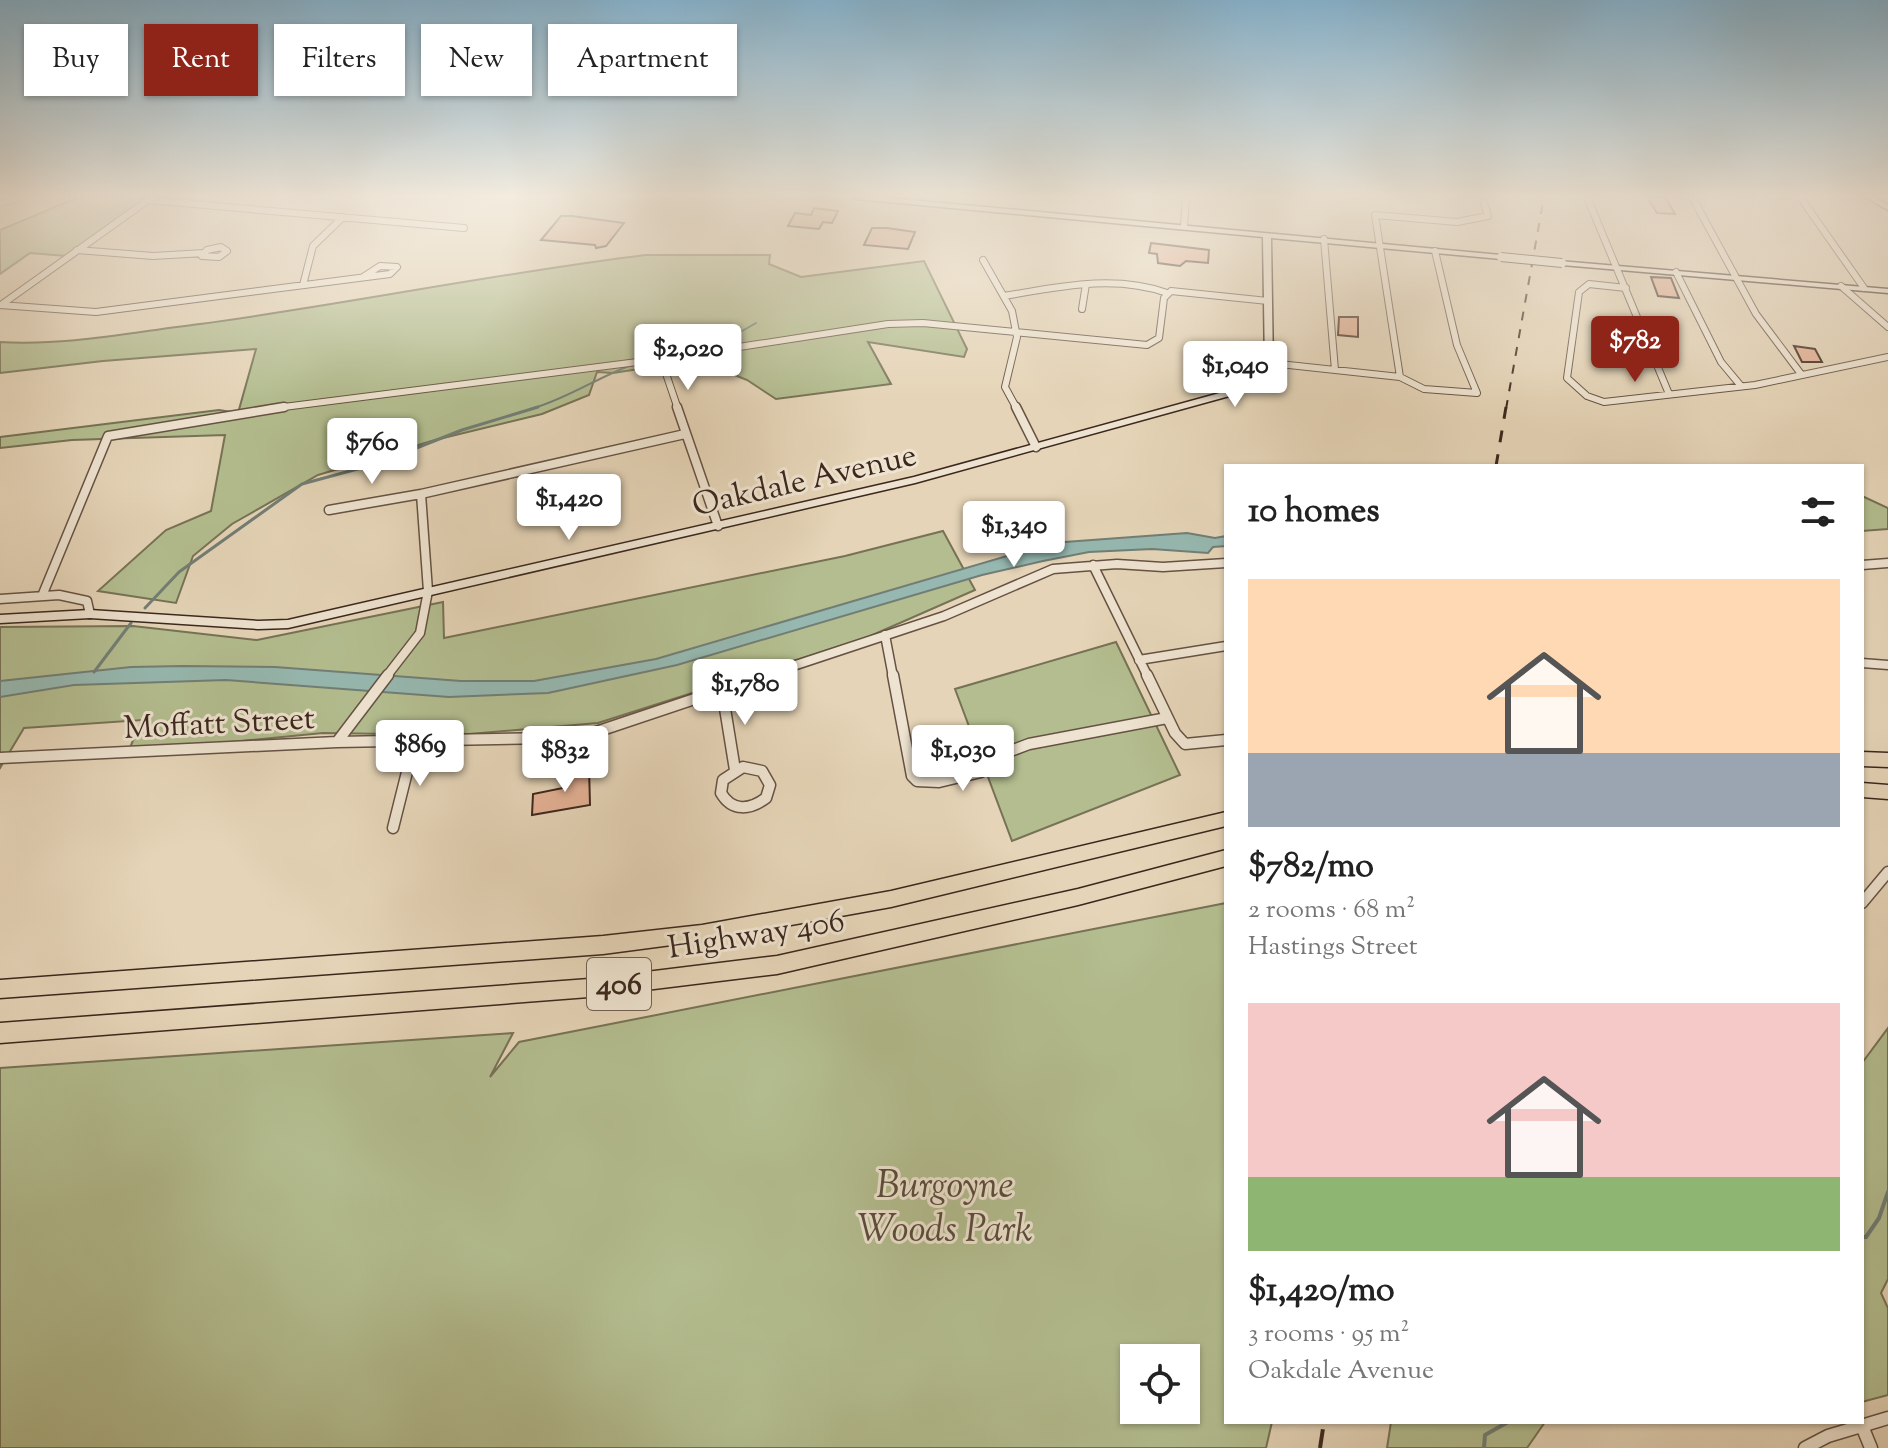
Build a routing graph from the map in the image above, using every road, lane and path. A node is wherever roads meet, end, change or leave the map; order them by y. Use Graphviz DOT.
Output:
graph roads {
  1 [pos="57,265"];
  2 [pos="308,265"];
  3 [pos="986,265"];
  4 [pos="1267,265"];
  5 [pos="1326,265"];
  6 [pos="1382,265"];
  7 [pos="1438,265"];
  8 [pos="1584,265"];
  9 [pos="1729,265"];
  10 [pos="1848,265"];
  11 [pos="1618,267"];
  12 [pos="1676,272"];
  13 [pos="363,277"];
  14 [pos="1736,277"];
  15 [pos="1086,284"];
  16 [pos="303,285"];
  17 [pos="1841,286"];
  18 [pos="1626,288"];
  19 [pos="1864,288"];
  20 [pos="1888,291"];
  21 [pos="1167,293"];
  22 [pos="1004,296"];
  23 [pos="1268,301"];
  24 [pos="0,305"];
  25 [pos="1082,309"];
  26 [pos="1888,327"];
  27 [pos="1016,333"];
  28 [pos="1888,357"];
  29 [pos="661,359"];
  30 [pos="1270,363"];
  31 [pos="1335,370"];
  32 [pos="1801,374"];
  33 [pos="1400,377"];
  34 [pos="1741,386"];
  35 [pos="1669,394"];
  36 [pos="685,434"];
  37 [pos="1036,447"];
  38 [pos="421,494"];
  39 [pos="329,510"];
  40 [pos="718,526"];
  41 [pos="1224,563"];
  42 [pos="1888,563"];
  43 [pos="1093,565"];
  44 [pos="1864,565"];
  45 [pos="428,591"];
  46 [pos="42,596"];
  47 [pos="0,599"];
  48 [pos="90,614"];
  49 [pos="0,619"];
  50 [pos="885,635"];
  51 [pos="1224,646"];
  52 [pos="1139,660"];
  53 [pos="1864,663"];
  54 [pos="1888,665"];
  55 [pos="722,690"];
  56 [pos="1167,718"];
  57 [pos="415,740"];
  58 [pos="1224,740"];
  59 [pos="337,742"];
  60 [pos="0,758"];
  61 [pos="1864,759"];
  62 [pos="1888,760"];
  63 [pos="735,770"];
  64 [pos="1864,790"];
  65 [pos="1888,792"];
  66 [pos="1224,819"];
  67 [pos="393,828"];
  68 [pos="1224,859"];
  69 [pos="1888,872"];
  70 [pos="1864,901"];
  71 [pos="0,989"];
  72 [pos="0,1033"];
  73 [pos="1888,1418"];
  74 [pos="1862,1426"];
  75 [pos="1805,1448"];
  76 [pos="1871,1448"];
  1 -- 24 [label="street"];
  2 -- 16 [label="street"];
  3 -- 22 [label="street"];
  4 -- 23 [label="street"];
  5 -- 31 [label="street"];
  6 -- 33 [label="street"];
  7 -- 33 [label="street"];
  8 -- 11 [label="street, bridge"];
  9 -- 14 [label="street"];
  10 -- 19 [label="street"];
  11 -- 12 [label="street"];
  11 -- 18 [label="street"];
  12 -- 14 [label="street"];
  12 -- 34 [label="street"];
  13 -- 13 [label="street"];
  13 -- 16 [label="street"];
  14 -- 17 [label="street"];
  14 -- 32 [label="street"];
  15 -- 21 [label="street"];
  15 -- 22 [label="street"];
  15 -- 25 [label="street"];
  16 -- 24 [label="street"];
  17 -- 19 [label="street"];
  17 -- 26 [label="street"];
  18 -- 35 [label="street"];
  18 -- 35 [label="street"];
  19 -- 20 [label="street"];
  21 -- 23 [label="street"];
  21 -- 27 [label="street"];
  22 -- 27 [label="street"];
  23 -- 30 [label="street"];
  27 -- 29 [label="street"];
  27 -- 37 [label="street"];
  28 -- 32 [label="street"];
  29 -- 36 [label="street"];
  29 -- 46 [label="street"];
  30 -- 31 [label="street"];
  30 -- 37 [label="street, Oakdale Avenue"];
  31 -- 33 [label="street"];
  32 -- 34 [label="street"];
  34 -- 35 [label="street"];
  36 -- 38 [label="street"];
  36 -- 40 [label="street"];
  37 -- 40 [label="street, Oakdale Avenue"];
  38 -- 39 [label="street"];
  38 -- 45 [label="street"];
  40 -- 45 [label="street, Oakdale Avenue"];
  41 -- 43 [label="street, Moffatt Street"];
  42 -- 44 [label="street"];
  43 -- 50 [label="street, Moffatt Street"];
  43 -- 52 [label="street"];
  45 -- 48 [label="street, Oakdale Avenue"];
  45 -- 59 [label="street"];
  46 -- 47 [label="street"];
  46 -- 48 [label="street"];
  48 -- 49 [label="street"];
  50 -- 55 [label="street, Moffatt Street"];
  50 -- 56 [label="street"];
  51 -- 52 [label="street"];
  52 -- 56 [label="street"];
  53 -- 54 [label="street"];
  55 -- 57 [label="street, Moffatt Street"];
  55 -- 63 [label="street"];
  56 -- 58 [label="street"];
  57 -- 59 [label="street, Moffatt Street"];
  57 -- 67 [label="street"];
  59 -- 60 [label="street, Moffatt Street"];
  61 -- 62 [label="highway"];
  63 -- 63 [label="street"];
  64 -- 65 [label="highway"];
  66 -- 71 [label="highway, Highway 406 / 406"];
  68 -- 72 [label="highway, Highway 406 / 406"];
  69 -- 70 [label="street"];
  73 -- 74 [label="street"];
  74 -- 75 [label="street"];
  74 -- 76 [label="street"];
}
